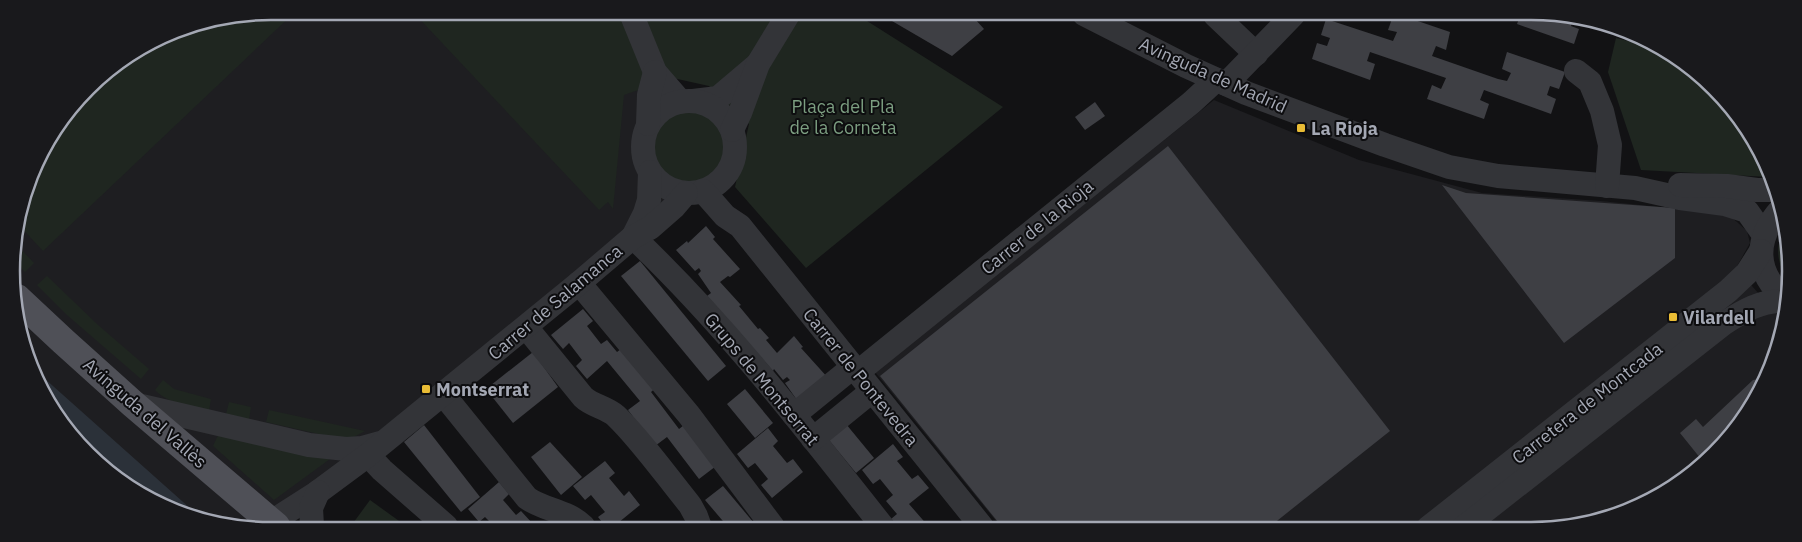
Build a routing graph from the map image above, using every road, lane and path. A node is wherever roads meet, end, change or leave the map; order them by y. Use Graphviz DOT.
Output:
graph roads {
  1 [pos="634,20"];
  2 [pos="785,20"];
  3 [pos="1096,20"];
  4 [pos="1219,20"];
  5 [pos="1288,20"];
  6 [pos="1256,54"];
  7 [pos="758,64"];
  8 [pos="1576,71"];
  9 [pos="655,72"];
  10 [pos="1221,82"];
  11 [pos="687,101"];
  12 [pos="648,124"];
  13 [pos="732,130"];
  14 [pos="650,172"];
  15 [pos="724,176"];
  16 [pos="1607,186"];
  17 [pos="1635,188"];
  18 [pos="1769,190"];
  19 [pos="694,192"];
  20 [pos="1775,215"];
  21 [pos="740,226"];
  22 [pos="633,237"];
  23 [pos="1762,243"];
  24 [pos="579,283"];
  25 [pos="1781,295"];
  26 [pos="1780,300"];
  27 [pos="22,303"];
  28 [pos="526,327"];
  29 [pos="855,370"];
  30 [pos="872,391"];
  31 [pos="443,394"];
  32 [pos="133,404"];
  33 [pos="794,415"];
  34 [pos="813,439"];
  35 [pos="375,449"];
  36 [pos="318,492"];
  37 [pos="267,522"];
  38 [pos="275,522"];
  39 [pos="312,522"];
  40 [pos="441,522"];
  41 [pos="577,522"];
  42 [pos="698,522"];
  43 [pos="769,522"];
  44 [pos="879,522"];
  45 [pos="978,522"];
  46 [pos="1436,522"];
  47 [pos="1471,522"];
  1 -- 9 [label="street"];
  2 -- 7 [label="street"];
  3 -- 10 [label="street, Avinguda de Madrid"];
  4 -- 6 [label="street"];
  5 -- 6 [label="street, Carrer de la Rioja"];
  6 -- 10 [label="street, Carrer de la Rioja"];
  7 -- 11 [label="street"];
  7 -- 13 [label="street"];
  8 -- 16 [label="street"];
  9 -- 11 [label="street"];
  9 -- 12 [label="street"];
  10 -- 16 [label="street, Avinguda de Madrid"];
  10 -- 29 [label="street, Carrer de la Rioja"];
  11 -- 12 [label="street"];
  11 -- 13 [label="street"];
  12 -- 14 [label="street"];
  13 -- 15 [label="street"];
  14 -- 19 [label="street"];
  14 -- 22 [label="street, Carrer de Salamanca"];
  15 -- 19 [label="street"];
  15 -- 21 [label="street, Carrer de Pontevedra"];
  16 -- 17 [label="street, Avinguda de Madrid"];
  17 -- 18 [label="street, Avinguda de Madrid"];
  17 -- 23 [label="street, Avinguda de Madrid"];
  19 -- 21 [label="street, Carrer de Pontevedra"];
  19 -- 22 [label="street, Carrer de Salamanca"];
  20 -- 23 [label="street, Carretera de Montcada"];
  21 -- 29 [label="street, Carrer de Pontevedra"];
  22 -- 24 [label="street, Carrer de Salamanca"];
  22 -- 33 [label="street, Grups de Montserrat"];
  23 -- 25 [label="street"];
  23 -- 46 [label="street, Carretera de Montcada"];
  24 -- 28 [label="street, Carrer de Salamanca"];
  24 -- 43 [label="street"];
  26 -- 47 [label="street, Carretera de Montcada"];
  27 -- 32 [label="main road, Avinguda del Vallès"];
  28 -- 31 [label="street, Carrer de Salamanca"];
  28 -- 42 [label="street"];
  29 -- 30 [label="street, Carrer de Pontevedra"];
  29 -- 33 [label="street, Carrer de la Rioja"];
  30 -- 34 [label="street"];
  30 -- 45 [label="street, Carrer de Pontevedra"];
  31 -- 35 [label="street, Carrer de Salamanca"];
  31 -- 41 [label="street"];
  32 -- 35 [label="street, Carrer de Salamanca"];
  32 -- 37 [label="main road, Avinguda del Vallès"];
  33 -- 34 [label="street, Grups de Montserrat"];
  34 -- 44 [label="street, Grups de Montserrat"];
  35 -- 36 [label="street, Carrer de Salamanca"];
  35 -- 40 [label="street"];
  36 -- 38 [label="street, Carrer de Salamanca"];
  36 -- 39 [label="street"];
}
